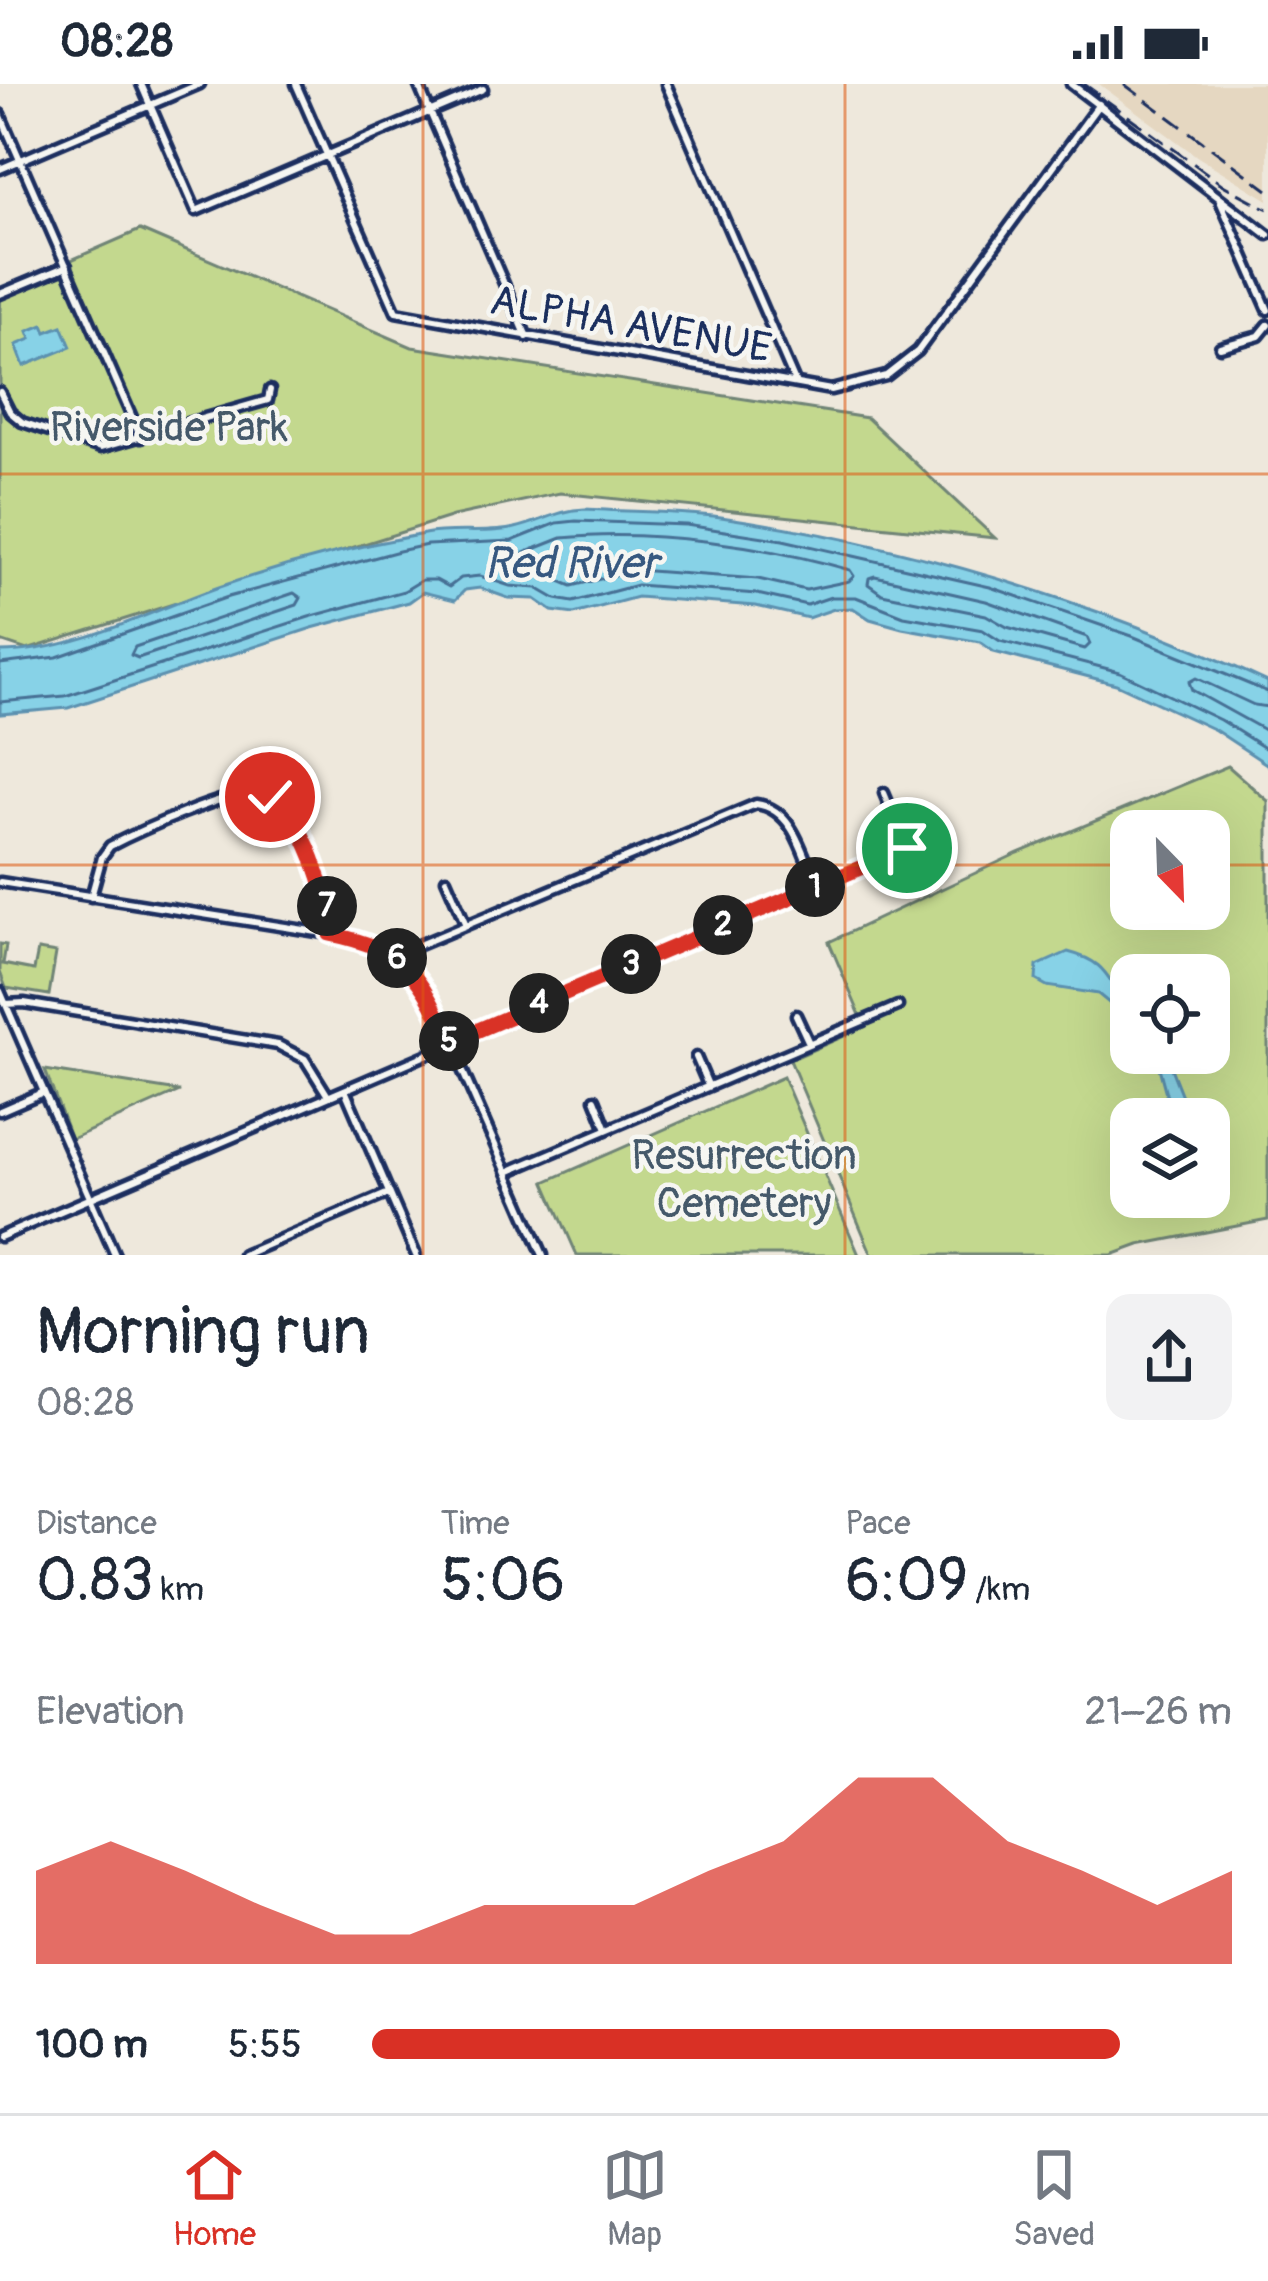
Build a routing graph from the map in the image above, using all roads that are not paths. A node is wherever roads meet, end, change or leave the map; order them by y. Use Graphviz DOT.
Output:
graph roads {
  1 [pos="141,84"];
  2 [pos="200,84"];
  3 [pos="296,84"];
  4 [pos="418,84"];
  5 [pos="666,84"];
  6 [pos="1071,84"];
  7 [pos="483,89"];
  8 [pos="1099,104"];
  9 [pos="150,105"];
  10 [pos="430,112"];
  11 [pos="0,114"];
  12 [pos="327,156"];
  13 [pos="20,160"];
  14 [pos="0,169"];
  15 [pos="1220,200"];
  16 [pos="1268,235"];
  17 [pos="67,266"];
  18 [pos="0,294"];
  19 [pos="1268,310"];
  20 [pos="1268,325"];
  21 [pos="527,337"];
  22 [pos="1220,347"];
  23 [pos="795,382"];
  24 [pos="270,390"];
  25 [pos="0,392"];
  26 [pos="141,438"];
  27 [pos="884,794"];
  28 [pos="446,879"];
  29 [pos="0,882"];
  30 [pos="817,886"];
  31 [pos="91,896"];
  32 [pos="466,925"];
  33 [pos="330,934"];
  34 [pos="399,959"];
  35 [pos="0,991"];
  36 [pos="6,1004"];
  37 [pos="898,1006"];
  38 [pos="796,1015"];
  39 [pos="450,1042"];
  40 [pos="809,1043"];
  41 [pos="696,1057"];
  42 [pos="708,1085"];
  43 [pos="345,1090"];
  44 [pos="44,1093"];
  45 [pos="328,1096"];
  46 [pos="595,1099"];
  47 [pos="0,1111"];
  48 [pos="607,1129"];
  49 [pos="507,1172"];
  50 [pos="389,1193"];
  51 [pos="90,1198"];
  52 [pos="0,1237"];
  53 [pos="115,1255"];
  54 [pos="243,1255"];
  55 [pos="416,1255"];
  56 [pos="543,1255"];
  1 -- 9 [label="street"];
  2 -- 9 [label="street"];
  3 -- 12 [label="street"];
  4 -- 10 [label="street"];
  5 -- 23 [label="street"];
  6 -- 8 [label="street"];
  7 -- 10 [label="street"];
  8 -- 15 [label="street"];
  8 -- 23 [label="street, ALPHA AVENUE"];
  9 -- 12 [label="street"];
  9 -- 13 [label="street"];
  10 -- 12 [label="street"];
  10 -- 21 [label="street"];
  11 -- 13 [label="street"];
  12 -- 21 [label="street, ALPHA AVENUE"];
  13 -- 14 [label="street"];
  13 -- 17 [label="street"];
  15 -- 16 [label="street"];
  15 -- 19 [label="street"];
  17 -- 18 [label="street"];
  17 -- 26 [label="street"];
  20 -- 22 [label="street"];
  21 -- 23 [label="street, ALPHA AVENUE"];
  24 -- 26 [label="street"];
  25 -- 26 [label="street"];
  27 -- 30 [label="street"];
  28 -- 32 [label="street"];
  29 -- 31 [label="street"];
  30 -- 32 [label="street"];
  30 -- 39 [label="street"];
  31 -- 33 [label="street"];
  31 -- 33 [label="street"];
  32 -- 34 [label="street"];
  33 -- 34 [label="street"];
  34 -- 39 [label="street"];
  35 -- 36 [label="street"];
  36 -- 44 [label="street"];
  36 -- 45 [label="street"];
  37 -- 40 [label="street"];
  38 -- 40 [label="street"];
  39 -- 43 [label="street"];
  39 -- 49 [label="street"];
  40 -- 42 [label="street"];
  41 -- 42 [label="street"];
  42 -- 48 [label="street"];
  43 -- 45 [label="street"];
  43 -- 50 [label="street"];
  44 -- 47 [label="street"];
  44 -- 51 [label="street"];
  45 -- 51 [label="street"];
  46 -- 48 [label="street"];
  48 -- 49 [label="street"];
  49 -- 56 [label="street"];
  50 -- 54 [label="street"];
  50 -- 55 [label="street"];
  51 -- 52 [label="street"];
  51 -- 53 [label="street"];
}
